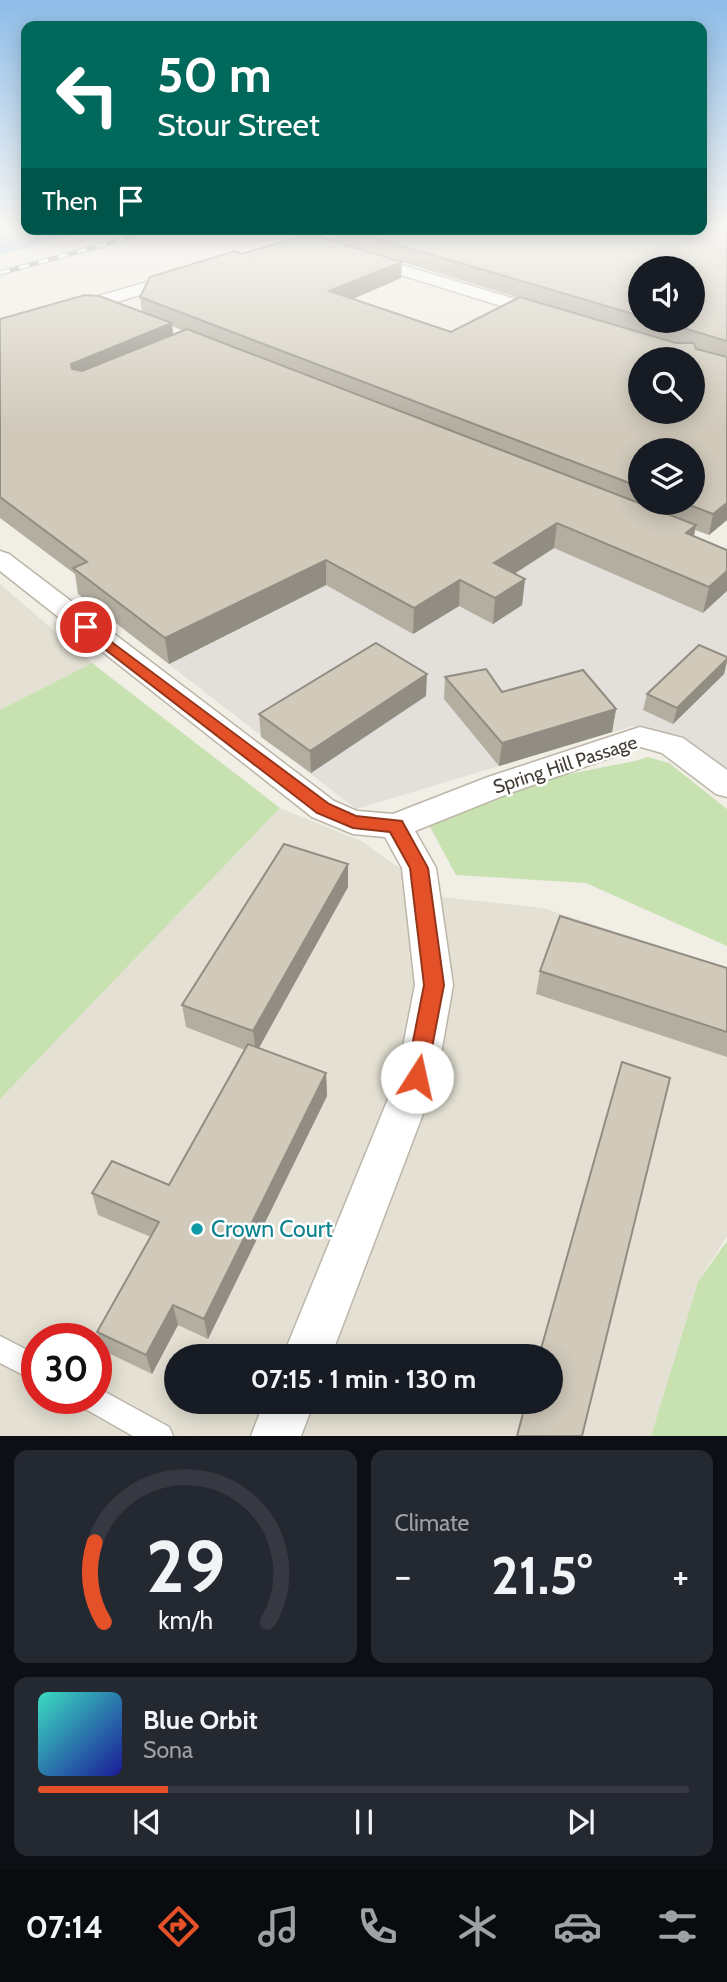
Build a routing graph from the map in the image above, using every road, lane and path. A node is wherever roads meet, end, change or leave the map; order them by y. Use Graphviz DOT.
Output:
graph roads {
  1 [pos="123,294"];
  2 [pos="489,294"];
  3 [pos="93,303"];
  4 [pos="118,313"];
  5 [pos="568,320"];
  6 [pos="0,331"];
  7 [pos="0,559"];
  8 [pos="727,786"];
  9 [pos="396,826"];
  10 [pos="312,1344"];
  11 [pos="0,1349"];
  12 [pos="21,1360"];
  13 [pos="112,1410"];
  14 [pos="284,1414"];
  15 [pos="160,1436"];
  16 [pos="276,1436"];
  1 -- 3 [label="street"];
  2 -- 5 [label="street"];
  3 -- 4 [label="street"];
  3 -- 6 [label="street"];
  7 -- 9 [label="street"];
  8 -- 9 [label="street, Spring Hill Passage"];
  9 -- 10 [label="street"];
  11 -- 12 [label="lane"];
  13 -- 15 [label="lane"];
  14 -- 16 [label="street"];
}
